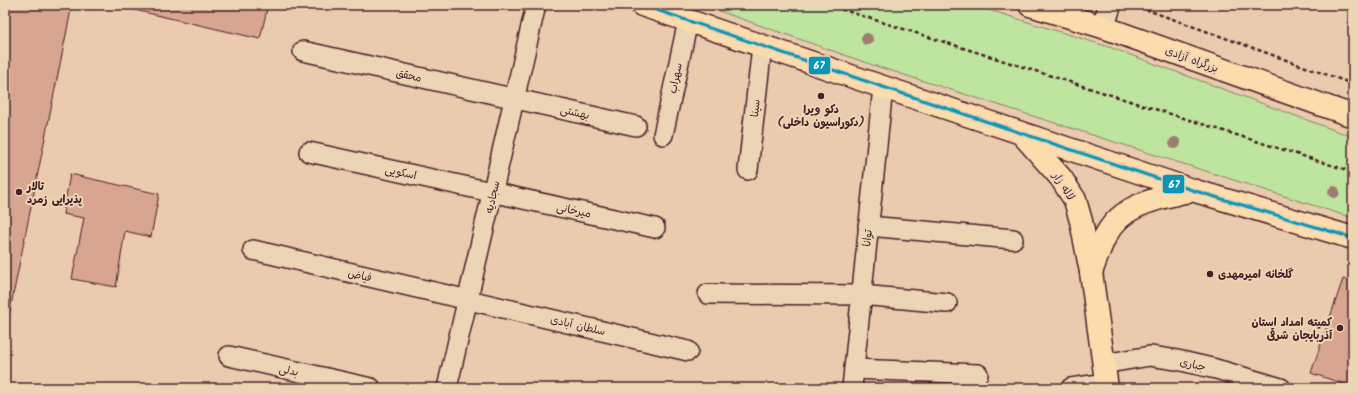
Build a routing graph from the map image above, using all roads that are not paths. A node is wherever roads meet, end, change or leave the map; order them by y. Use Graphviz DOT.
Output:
graph roads {
  1 [pos="536,5"];
  2 [pos="642,5"];
  3 [pos="1030,5"];
  4 [pos="1110,5"];
  5 [pos="688,21"];
  6 [pos="1103,27"];
  7 [pos="762,46"];
  8 [pos="303,50"];
  9 [pos="882,87"];
  10 [pos="514,98"];
  11 [pos="1353,116"];
  12 [pos="636,126"];
  13 [pos="1022,134"];
  14 [pos="663,135"];
  15 [pos="309,152"];
  16 [pos="748,170"];
  17 [pos="1192,190"];
  18 [pos="493,192"];
  19 [pos="868,226"];
  20 [pos="655,228"];
  21 [pos="1013,238"];
  22 [pos="1353,238"];
  23 [pos="253,250"];
  24 [pos="1091,272"];
  25 [pos="708,294"];
  26 [pos="862,295"];
  27 [pos="467,300"];
  28 [pos="947,302"];
  29 [pos="688,351"];
  30 [pos="230,356"];
  31 [pos="854,369"];
  32 [pos="978,374"];
  33 [pos="1105,378"];
  34 [pos="371,388"];
  35 [pos="447,388"];
  36 [pos="852,388"];
  37 [pos="1071,388"];
  38 [pos="1281,388"];
  1 -- 10 [label="street, سجادیه"];
  2 -- 5 [label="main road"];
  3 -- 6 [label="main road, بزرگراه آزادی"];
  4 -- 6 [label="street"];
  5 -- 7 [label="main road"];
  5 -- 14 [label="street, سهراب"];
  6 -- 11 [label="main road, بزرگراه آزادی"];
  7 -- 9 [label="main road"];
  7 -- 16 [label="street, سینا"];
  8 -- 10 [label="street, محقق"];
  9 -- 13 [label="main road"];
  9 -- 19 [label="street, توانا"];
  10 -- 12 [label="street, بهشتی"];
  10 -- 18 [label="street, سجادیه"];
  13 -- 17 [label="main road"];
  13 -- 24 [label="main road, لاله زار"];
  15 -- 18 [label="street, اسکویی"];
  17 -- 22 [label="main road"];
  17 -- 24 [label="main road, لاله زار"];
  18 -- 20 [label="street, میرخانی"];
  18 -- 27 [label="street, سجادیه"];
  19 -- 21 [label="street"];
  19 -- 26 [label="street, توانا"];
  23 -- 27 [label="street, فیاض"];
  24 -- 33 [label="main road, لاله زار"];
  25 -- 26 [label="street"];
  26 -- 28 [label="street"];
  26 -- 31 [label="street, توانا"];
  27 -- 29 [label="street, سلطان آبادی"];
  27 -- 35 [label="street, سجادیه"];
  30 -- 34 [label="street, بدلی"];
  31 -- 32 [label="street"];
  31 -- 36 [label="street, توانا"];
  33 -- 37 [label="street, جباری"];
  33 -- 38 [label="street, جباری"];
}
